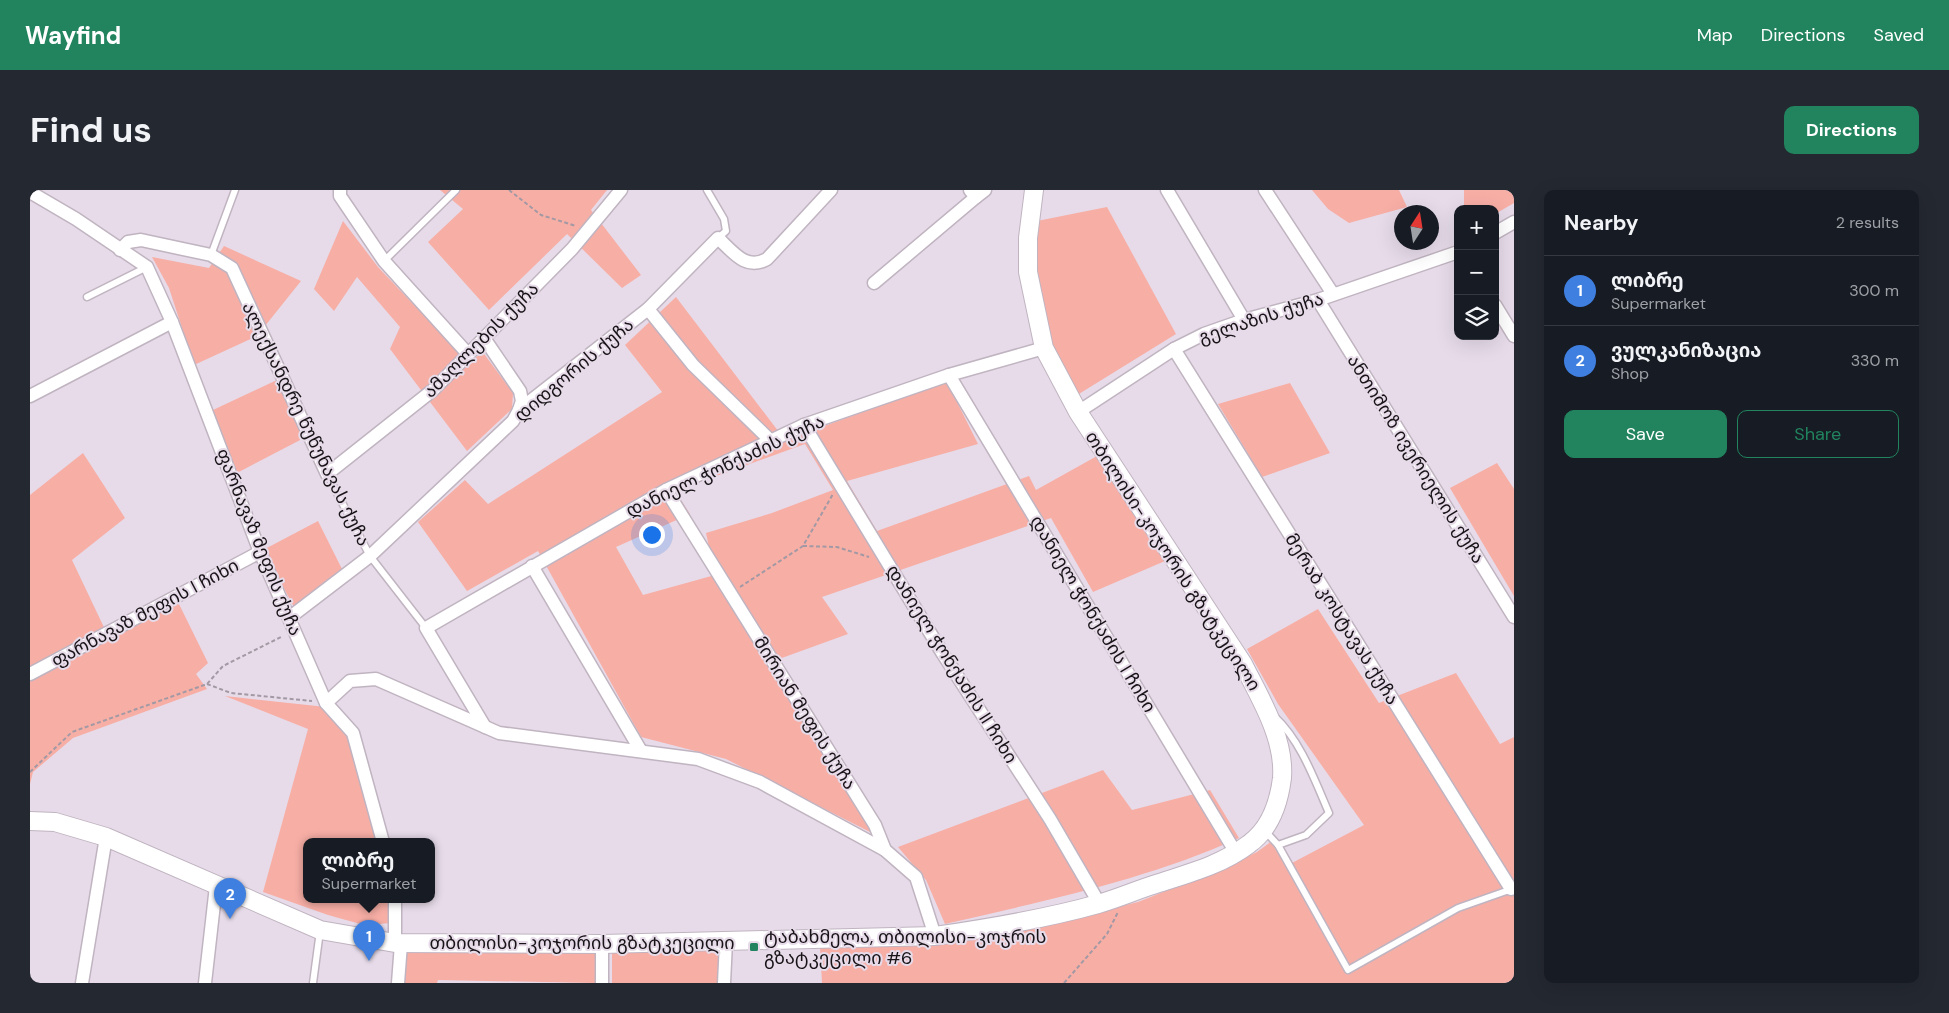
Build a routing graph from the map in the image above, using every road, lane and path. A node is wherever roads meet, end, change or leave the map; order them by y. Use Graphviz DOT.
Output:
graph roads {
  1 [pos="236,190"];
  2 [pos="340,190"];
  3 [pos="456,190"];
  4 [pos="509,190"];
  5 [pos="621,190"];
  6 [pos="707,190"];
  7 [pos="831,190"];
  8 [pos="1034,190"];
  9 [pos="1167,190"];
  10 [pos="1265,190"];
  11 [pos="30,192"];
  12 [pos="977,192"];
  13 [pos="1514,222"];
  14 [pos="588,230"];
  15 [pos="1499,230"];
  16 [pos="718,238"];
  17 [pos="120,250"];
  18 [pos="1454,253"];
  19 [pos="211,255"];
  20 [pos="384,261"];
  21 [pos="147,268"];
  22 [pos="874,283"];
  23 [pos="1333,294"];
  24 [pos="87,297"];
  25 [pos="1318,300"];
  26 [pos="648,308"];
  27 [pos="1499,312"];
  28 [pos="1244,320"];
  29 [pos="172,322"];
  30 [pos="1514,336"];
  31 [pos="484,338"];
  32 [pos="1044,348"];
  33 [pos="1174,349"];
  34 [pos="468,354"];
  35 [pos="949,375"];
  36 [pos="30,396"];
  37 [pos="520,410"];
  38 [pos="1078,412"];
  39 [pos="804,425"];
  40 [pos="772,440"];
  41 [pos="327,474"];
  42 [pos="839,483"];
  43 [pos="666,490"];
  44 [pos="803,546"];
  45 [pos="260,552"];
  46 [pos="370,556"];
  47 [pos="887,563"];
  48 [pos="532,566"];
  49 [pos="730,594"];
  50 [pos="1514,617"];
  51 [pos="289,618"];
  52 [pos="426,628"];
  53 [pos="294,630"];
  54 [pos="30,674"];
  55 [pos="207,684"];
  56 [pos="326,703"];
  57 [pos="1266,708"];
  58 [pos="484,727"];
  59 [pos="641,750"];
  60 [pos="30,772"];
  61 [pos="30,821"];
  62 [pos="1264,830"];
  63 [pos="106,837"];
  64 [pos="382,838"];
  65 [pos="1278,846"];
  66 [pos="885,850"];
  67 [pos="1236,853"];
  68 [pos="216,886"];
  69 [pos="1512,889"];
  70 [pos="1122,895"];
  71 [pos="395,903"];
  72 [pos="1099,904"];
  73 [pos="320,930"];
  74 [pos="935,936"];
  75 [pos="726,942"];
  76 [pos="398,944"];
  77 [pos="602,944"];
  78 [pos="82,983"];
  79 [pos="204,983"];
  80 [pos="313,983"];
  81 [pos="398,983"];
  82 [pos="602,983"];
  83 [pos="724,983"];
  84 [pos="1064,983"];
  1 -- 19 [label="lane"];
  2 -- 20 [label="street"];
  3 -- 20 [label="lane"];
  4 -- 14 [label="path"];
  5 -- 14 [label="street, ამაღლების ქუჩა"];
  6 -- 16 [label="lane"];
  7 -- 16 [label="street"];
  8 -- 32 [label="main road, თბილისი-კოჯორის გზატკეცილი"];
  9 -- 28 [label="street"];
  10 -- 23 [label="street"];
  11 -- 17 [label="street"];
  12 -- 22 [label="street"];
  13 -- 15 [label="street"];
  14 -- 31 [label="street, ამაღლების ქუჩა"];
  16 -- 26 [label="street, დიდგორის ქუჩა"];
  17 -- 19 [label="street, ალექსანდრე წუწუნავას ქუჩა"];
  17 -- 21 [label="street"];
  18 -- 23 [label="street, გელაზის ქუჩა"];
  19 -- 41 [label="street, ალექსანდრე წუწუნავას ქუჩა"];
  20 -- 34 [label="street"];
  21 -- 24 [label="lane"];
  21 -- 29 [label="street, ფარნავაზ მეფის ქუჩა"];
  23 -- 25 [label="street, გელაზის ქუჩა"];
  25 -- 28 [label="street, გელაზის ქუჩა"];
  25 -- 50 [label="street, ანთიმოზ ივერიელის ქუჩა"];
  26 -- 37 [label="street, დიდგორის ქუჩა"];
  26 -- 40 [label="street"];
  27 -- 30 [label="street"];
  28 -- 33 [label="street, გელაზის ქუჩა"];
  29 -- 36 [label="street"];
  29 -- 45 [label="street, ფარნავაზ მეფის ქუჩა"];
  31 -- 34 [label="street, ამაღლების ქუჩა"];
  31 -- 37 [label="street"];
  32 -- 35 [label="street, დანიელ ჭონქაძის ქუჩა"];
  32 -- 38 [label="main road, თბილისი-კოჯორის გზატკეცილი"];
  33 -- 38 [label="street, გელაზის ქუჩა"];
  33 -- 69 [label="street, მერაბ კოსტავას ქუჩა"];
  34 -- 41 [label="street, ამაღლების ქუჩა"];
  35 -- 39 [label="street, დანიელ ჭონქაძის ქუჩა"];
  35 -- 67 [label="street, დანიელ ჭონქაძის I ჩიხი"];
  37 -- 46 [label="street, დიდგორის ქუჩა"];
  38 -- 57 [label="main road, თბილისი-კოჯორის გზატკეცილი"];
  39 -- 40 [label="street, დანიელ ჭონქაძის ქუჩა"];
  39 -- 42 [label="street, დანიელ ჭონქაძის II ჩიხი"];
  40 -- 43 [label="street, დანიელ ჭონქაძის ქუჩა"];
  41 -- 46 [label="lane, ალექსანდრე წუწუნავას ქუჩა"];
  42 -- 44 [label="path"];
  42 -- 47 [label="street, დანიელ ჭონქაძის II ჩიხი"];
  43 -- 48 [label="street, დანიელ ჭონქაძის ქუჩა"];
  43 -- 49 [label="street, მირიან მეფის ქუჩა"];
  44 -- 47 [label="path"];
  44 -- 49 [label="path"];
  45 -- 51 [label="street, ფარნავაზ მეფის ქუჩა"];
  45 -- 54 [label="street, ფარნავაზ მეფის I ჩიხი"];
  46 -- 51 [label="street, დიდგორის ქუჩა"];
  46 -- 52 [label="lane, ალექსანდრე წუწუნავას ქუჩა"];
  47 -- 72 [label="street, დანიელ ჭონქაძის II ჩიხი"];
  48 -- 52 [label="street, დანიელ ჭონქაძის ქუჩა"];
  48 -- 59 [label="street"];
  49 -- 66 [label="street, მირიან მეფის ქუჩა"];
  51 -- 53 [label="street, ფარნავაზ მეფის ქუჩა"];
  52 -- 58 [label="street, ალექსანდრე წუწუნავას ქუჩა"];
  53 -- 55 [label="path"];
  53 -- 56 [label="street, ფარნავაზ მეფის ქუჩა"];
  55 -- 56 [label="path"];
  55 -- 60 [label="path"];
  56 -- 58 [label="street"];
  56 -- 64 [label="street, ფარნავაზ მეფის ქუჩა"];
  57 -- 62 [label="main road, თბილისი-კოჯორის გზატკეცილი"];
  57 -- 65 [label="lane"];
  58 -- 59 [label="street"];
  59 -- 66 [label="street"];
  61 -- 63 [label="main road, თბილისი-კოჯორის გზატკეცილი"];
  62 -- 65 [label="lane"];
  62 -- 67 [label="main road, თბილისი-კოჯორის გზატკეცილი"];
  63 -- 68 [label="main road, თბილისი-კოჯორის გზატკეცილი"];
  63 -- 78 [label="street"];
  65 -- 69 [label="lane"];
  66 -- 74 [label="street, მირიან მეფის ქუჩა"];
  67 -- 70 [label="main road, თბილისი-კოჯორის გზატკეცილი"];
  68 -- 73 [label="main road, თბილისი-კოჯორის გზატკეცილი"];
  68 -- 79 [label="street"];
  70 -- 72 [label="main road, თბილისი-კოჯორის გზატკეცილი"];
  70 -- 84 [label="path"];
  71 -- 76 [label="street"];
  72 -- 74 [label="main road, თბილისი-კოჯორის გზატკეცილი"];
  73 -- 76 [label="main road, თბილისი-კოჯორის გზატკეცილი"];
  73 -- 80 [label="lane"];
  74 -- 75 [label="main road, თბილისი-კოჯორის გზატკეცილი"];
  75 -- 77 [label="main road, თბილისი-კოჯორის გზატკეცილი"];
  75 -- 83 [label="street"];
  76 -- 77 [label="main road, თბილისი-კოჯორის გზატკეცილი"];
  76 -- 81 [label="street"];
  77 -- 82 [label="street"];
}
